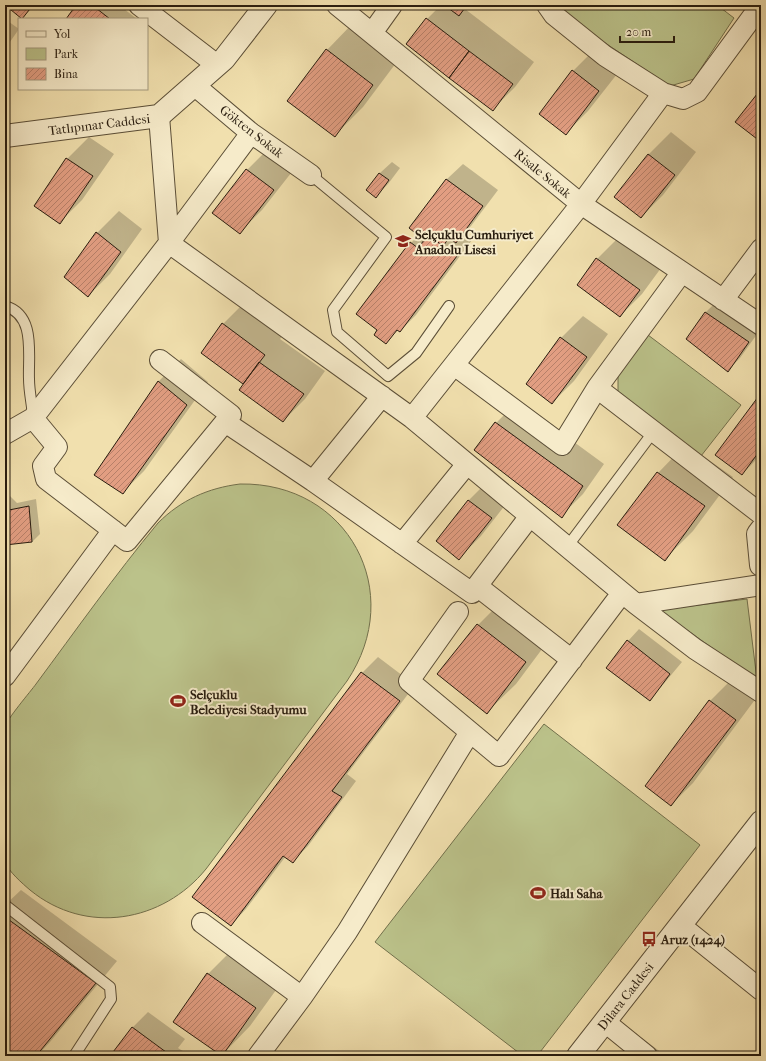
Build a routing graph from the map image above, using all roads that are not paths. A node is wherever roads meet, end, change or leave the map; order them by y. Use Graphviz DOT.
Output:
graph roads {
  1 [pos="139,5"];
  2 [pos="266,5"];
  3 [pos="337,5"];
  4 [pos="392,5"];
  5 [pos="547,5"];
  6 [pos="761,5"];
  7 [pos="372,33"];
  8 [pos="217,65"];
  9 [pos="194,85"];
  10 [pos="663,93"];
  11 [pos="159,116"];
  12 [pos="250,134"];
  13 [pos="5,136"];
  14 [pos="311,175"];
  15 [pos="581,204"];
  16 [pos="169,243"];
  17 [pos="761,248"];
  18 [pos="682,272"];
  19 [pos="723,300"];
  20 [pos="5,306"];
  21 [pos="448,306"];
  22 [pos="761,325"];
  23 [pos="160,360"];
  24 [pos="454,365"];
  25 [pos="597,388"];
  26 [pos="382,396"];
  27 [pos="34,418"];
  28 [pos="412,418"];
  29 [pos="225,422"];
  30 [pos="654,431"];
  31 [pos="5,434"];
  32 [pos="467,464"];
  33 [pos="313,480"];
  34 [pos="761,514"];
  35 [pos="530,516"];
  36 [pos="113,530"];
  37 [pos="761,530"];
  38 [pos="402,544"];
  39 [pos="567,547"];
  40 [pos="761,565"];
  41 [pos="761,585"];
  42 [pos="477,586"];
  43 [pos="629,599"];
  44 [pos="458,612"];
  45 [pos="572,660"];
  46 [pos="5,676"];
  47 [pos="761,692"];
  48 [pos="470,732"];
  49 [pos="761,822"];
  50 [pos="5,905"];
  51 [pos="202,923"];
  52 [pos="680,925"];
  53 [pos="761,990"];
  54 [pos="302,997"];
  55 [pos="605,1022"];
  56 [pos="74,1056"];
  57 [pos="258,1056"];
  58 [pos="578,1056"];
  59 [pos="647,1056"];
  1 -- 8 [label="street"];
  2 -- 8 [label="street, Tatlıpınar Caddesi"];
  3 -- 7 [label="street, Risale Sokak"];
  4 -- 7 [label="street"];
  5 -- 10 [label="street"];
  6 -- 10 [label="street"];
  7 -- 15 [label="street, Risale Sokak"];
  8 -- 9 [label="street, Tatlıpınar Caddesi"];
  9 -- 11 [label="street, Tatlıpınar Caddesi"];
  9 -- 12 [label="street, Gökten Sokak"];
  10 -- 15 [label="street"];
  11 -- 13 [label="street, Tatlıpınar Caddesi"];
  11 -- 16 [label="street"];
  12 -- 14 [label="street, Gökten Sokak"];
  12 -- 16 [label="street"];
  14 -- 21 [label="lane"];
  15 -- 18 [label="street, Risale Sokak"];
  15 -- 24 [label="street"];
  16 -- 26 [label="street"];
  16 -- 27 [label="street"];
  17 -- 19 [label="street"];
  18 -- 19 [label="street, Risale Sokak"];
  18 -- 25 [label="street"];
  19 -- 22 [label="street, Risale Sokak"];
  20 -- 27 [label="lane"];
  23 -- 29 [label="street"];
  24 -- 25 [label="street"];
  24 -- 28 [label="street"];
  25 -- 30 [label="street"];
  26 -- 28 [label="street"];
  26 -- 33 [label="street"];
  27 -- 31 [label="street"];
  27 -- 36 [label="street"];
  28 -- 32 [label="street"];
  29 -- 33 [label="street"];
  29 -- 36 [label="street"];
  30 -- 34 [label="street"];
  30 -- 39 [label="lane"];
  32 -- 35 [label="street"];
  32 -- 38 [label="street"];
  33 -- 38 [label="street"];
  35 -- 39 [label="street"];
  35 -- 42 [label="street"];
  36 -- 46 [label="street"];
  37 -- 40 [label="street"];
  38 -- 42 [label="street"];
  39 -- 43 [label="street"];
  41 -- 43 [label="street"];
  42 -- 45 [label="street"];
  43 -- 45 [label="street"];
  43 -- 47 [label="street"];
  44 -- 48 [label="street"];
  45 -- 48 [label="street"];
  48 -- 54 [label="street"];
  49 -- 52 [label="street, Dilara Caddesi"];
  50 -- 56 [label="lane"];
  51 -- 54 [label="street"];
  52 -- 53 [label="street"];
  52 -- 55 [label="street, Dilara Caddesi"];
  54 -- 57 [label="street"];
  55 -- 58 [label="street, Dilara Caddesi"];
  55 -- 59 [label="street"];
}
